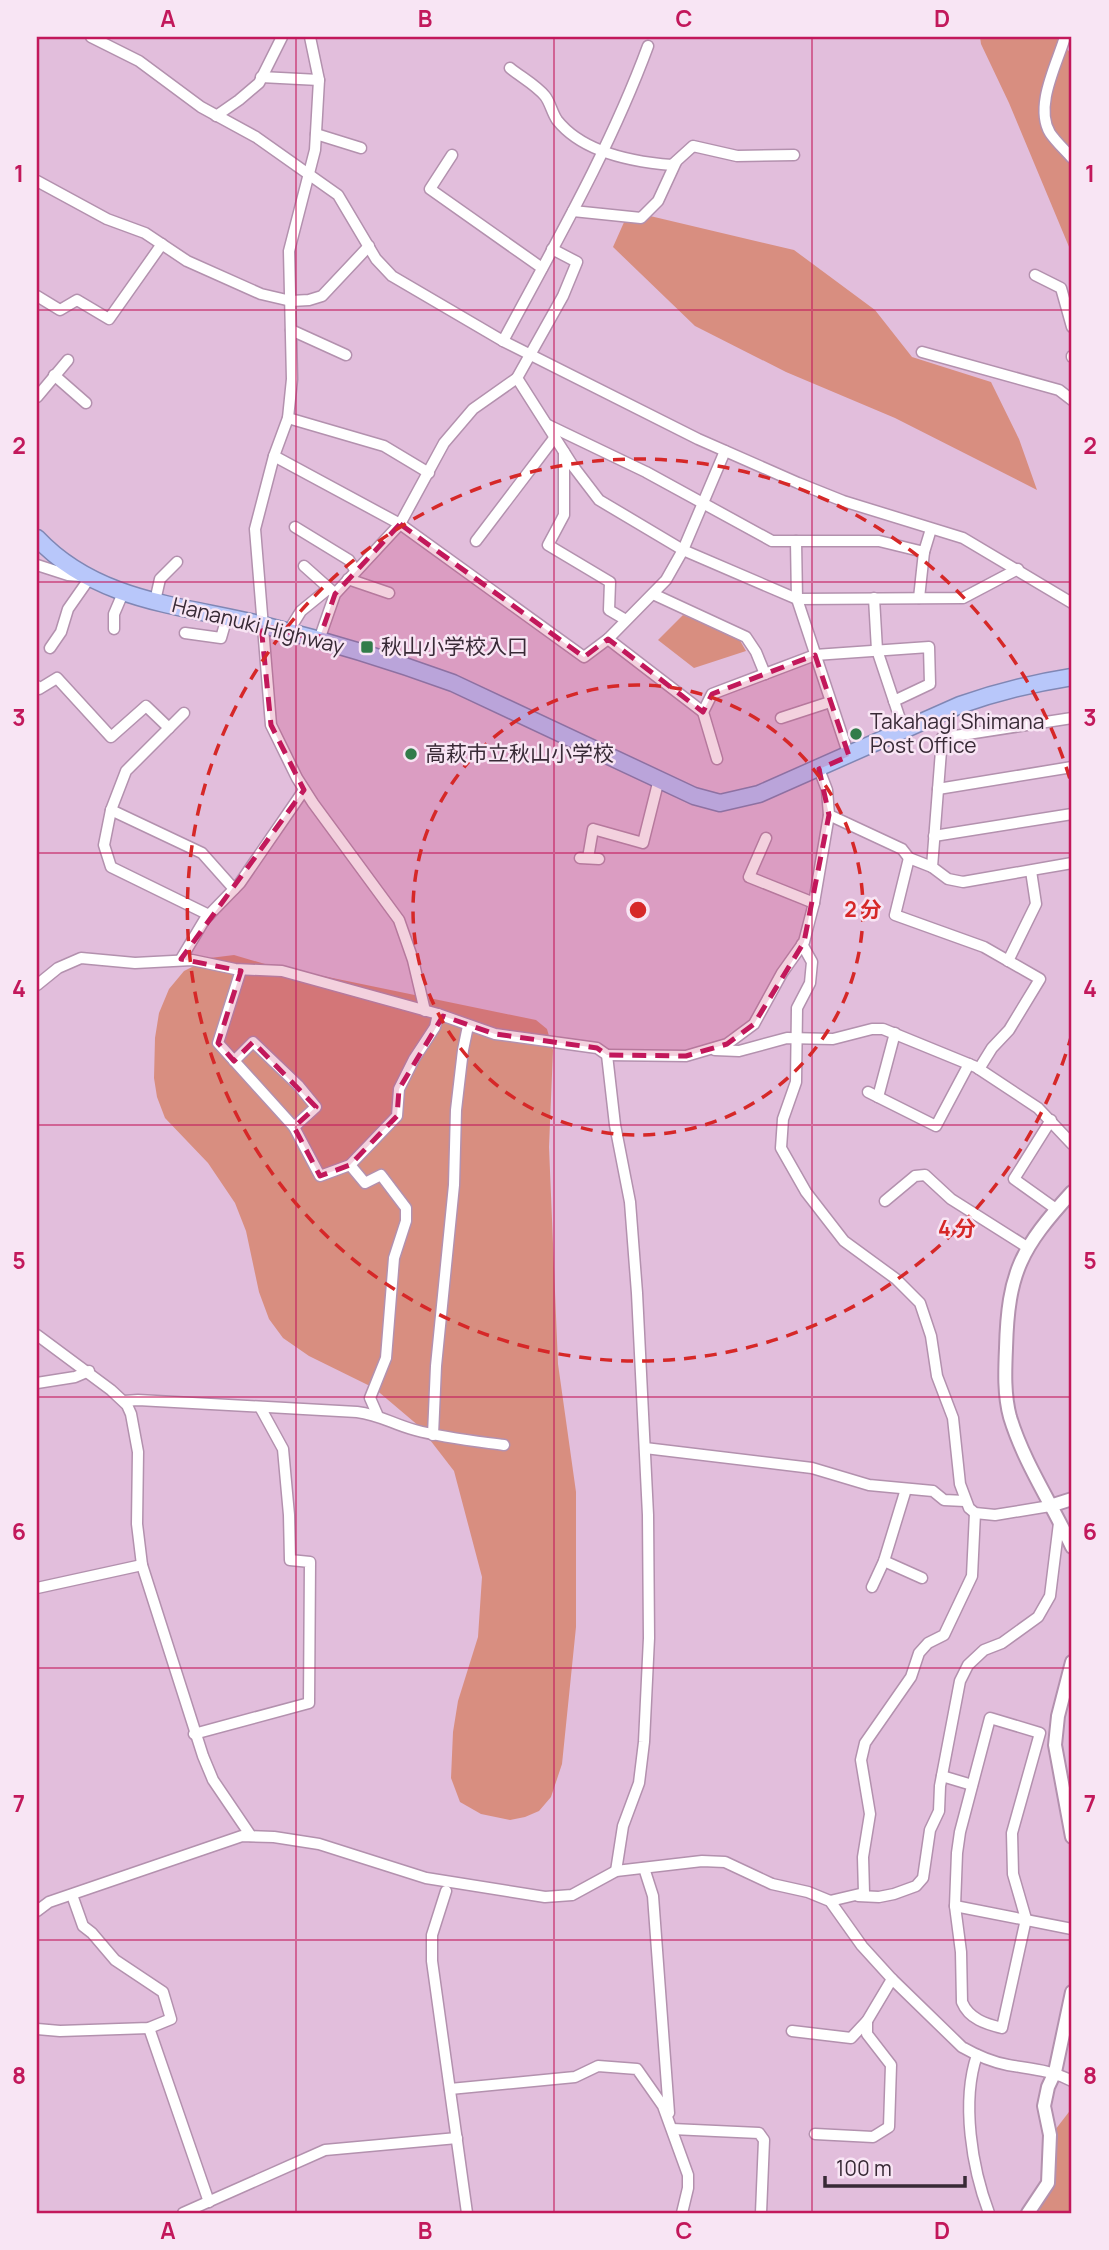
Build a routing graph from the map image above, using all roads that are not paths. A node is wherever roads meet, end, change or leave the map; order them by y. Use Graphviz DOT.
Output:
graph roads {
  1 [pos="91,37"];
  2 [pos="282,37"];
  3 [pos="310,37"];
  4 [pos="1065,37"];
  5 [pos="648,46"];
  6 [pos="510,68"];
  7 [pos="261,77"];
  8 [pos="319,80"];
  9 [pos="216,116"];
  10 [pos="316,134"];
  11 [pos="361,148"];
  12 [pos="603,152"];
  13 [pos="452,155"];
  14 [pos="794,155"];
  15 [pos="1072,158"];
  16 [pos="677,160"];
  17 [pos="310,176"];
  18 [pos="37,180"];
  19 [pos="573,211"];
  20 [pos="162,244"];
  21 [pos="369,246"];
  22 [pos="552,250"];
  23 [pos="542,268"];
  24 [pos="1035,275"];
  25 [pos="37,296"];
  26 [pos="292,301"];
  27 [pos="1072,327"];
  28 [pos="292,330"];
  29 [pos="503,341"];
  30 [pos="922,352"];
  31 [pos="346,355"];
  32 [pos="528,355"];
  33 [pos="68,360"];
  34 [pos="54,375"];
  35 [pos="517,378"];
  36 [pos="37,397"];
  37 [pos="1072,400"];
  38 [pos="86,403"];
  39 [pos="288,418"];
  40 [pos="548,425"];
  41 [pos="555,437"];
  42 [pos="564,451"];
  43 [pos="725,451"];
  44 [pos="274,456"];
  45 [pos="429,473"];
  46 [pos="702,503"];
  47 [pos="400,524"];
  48 [pos="296,527"];
  49 [pos="930,529"];
  50 [pos="37,538"];
  51 [pos="476,541"];
  52 [pos="796,541"];
  53 [pos="683,550"];
  54 [pos="925,552"];
  55 [pos="177,562"];
  56 [pos="37,565"];
  57 [pos="304,566"];
  58 [pos="1018,569"];
  59 [pos="355,570"];
  60 [pos="86,578"];
  61 [pos="348,579"];
  62 [pos="332,591"];
  63 [pos="123,593"];
  64 [pos="389,593"];
  65 [pos="653,594"];
  66 [pos="874,598"];
  67 [pos="919,598"];
  68 [pos="797,599"];
  69 [pos="155,601"];
  70 [pos="1072,603"];
  71 [pos="228,617"];
  72 [pos="626,620"];
  73 [pos="261,625"];
  74 [pos="114,629"];
  75 [pos="288,632"];
  76 [pos="185,633"];
  77 [pos="608,639"];
  78 [pos="319,640"];
  79 [pos="50,648"];
  80 [pos="877,650"];
  81 [pos="815,656"];
  82 [pos="765,674"];
  83 [pos="1072,677"];
  84 [pos="37,686"];
  85 [pos="894,701"];
  86 [pos="830,702"];
  87 [pos="703,712"];
  88 [pos="184,713"];
  89 [pos="781,718"];
  90 [pos="1072,718"];
  91 [pos="169,728"];
  92 [pos="904,731"];
  93 [pos="849,755"];
  94 [pos="718,759"];
  95 [pos="1072,766"];
  96 [pos="819,769"];
  97 [pos="659,779"];
  98 [pos="938,789"];
  99 [pos="304,790"];
  100 [pos="111,810"];
  101 [pos="1072,814"];
  102 [pos="829,815"];
  103 [pos="934,836"];
  104 [pos="766,838"];
  105 [pos="589,858"];
  106 [pos="909,859"];
  107 [pos="1072,863"];
  108 [pos="932,867"];
  109 [pos="1031,871"];
  110 [pos="234,889"];
  111 [pos="814,903"];
  112 [pos="209,915"];
  113 [pos="802,944"];
  114 [pos="181,959"];
  115 [pos="1008,961"];
  116 [pos="241,970"];
  117 [pos="37,985"];
  118 [pos="425,1011"];
  119 [pos="438,1014"];
  120 [pos="468,1026"];
  121 [pos="895,1033"];
  122 [pos="796,1038"];
  123 [pos="711,1049"];
  124 [pos="607,1055"];
  125 [pos="234,1061"];
  126 [pos="969,1064"];
  127 [pos="979,1069"];
  128 [pos="868,1092"];
  129 [pos="878,1097"];
  130 [pos="1051,1120"];
  131 [pos="294,1127"];
  132 [pos="1072,1144"];
  133 [pos="350,1165"];
  134 [pos="1072,1192"];
  135 [pos="885,1201"];
  136 [pos="1056,1209"];
  137 [pos="1027,1247"];
  138 [pos="37,1335"];
  139 [pos="89,1371"];
  140 [pos="37,1383"];
  141 [pos="124,1401"];
  142 [pos="260,1406"];
  143 [pos="377,1414"];
  144 [pos="433,1435"];
  145 [pos="504,1445"];
  146 [pos="645,1448"];
  147 [pos="906,1489"];
  148 [pos="1072,1499"];
  149 [pos="965,1501"];
  150 [pos="1050,1506"];
  151 [pos="975,1513"];
  152 [pos="1059,1522"];
  153 [pos="1072,1547"];
  154 [pos="884,1561"];
  155 [pos="142,1565"];
  156 [pos="922,1577"];
  157 [pos="872,1587"];
  158 [pos="37,1588"];
  159 [pos="1072,1662"];
  160 [pos="1069,1685"];
  161 [pos="194,1734"];
  162 [pos="942,1776"];
  163 [pos="972,1785"];
  164 [pos="251,1836"];
  165 [pos="1072,1837"];
  166 [pos="644,1868"];
  167 [pos="616,1871"];
  168 [pos="446,1891"];
  169 [pos="72,1895"];
  170 [pos="858,1896"];
  171 [pos="830,1901"];
  172 [pos="956,1906"];
  173 [pos="37,1911"];
  174 [pos="1026,1919"];
  175 [pos="1072,1929"];
  176 [pos="892,1979"];
  177 [pos="1072,1992"];
  178 [pos="867,2021"];
  179 [pos="149,2028"];
  180 [pos="37,2029"];
  181 [pos="792,2031"];
  182 [pos="977,2055"];
  183 [pos="1055,2072"];
  184 [pos="1072,2081"];
  185 [pos="450,2089"];
  186 [pos="670,2125"];
  187 [pos="815,2134"];
  188 [pos="457,2138"];
  189 [pos="209,2203"];
  190 [pos="183,2213"];
  191 [pos="467,2213"];
  192 [pos="682,2213"];
  193 [pos="761,2213"];
  194 [pos="989,2213"];
  195 [pos="1028,2213"];
  1 -- 9 [label="street"];
  2 -- 7 [label="street"];
  3 -- 8 [label="street"];
  4 -- 15 [label="street"];
  5 -- 12 [label="street"];
  6 -- 12 [label="street"];
  7 -- 8 [label="street"];
  7 -- 9 [label="street"];
  8 -- 10 [label="street"];
  9 -- 17 [label="street"];
  10 -- 11 [label="street"];
  10 -- 17 [label="street"];
  12 -- 16 [label="street"];
  12 -- 19 [label="street"];
  13 -- 23 [label="street"];
  14 -- 16 [label="street"];
  16 -- 19 [label="street"];
  17 -- 21 [label="street"];
  17 -- 26 [label="street"];
  18 -- 20 [label="street"];
  19 -- 22 [label="street"];
  20 -- 25 [label="street"];
  20 -- 26 [label="street"];
  21 -- 26 [label="street"];
  21 -- 29 [label="street"];
  22 -- 23 [label="street"];
  22 -- 32 [label="street"];
  23 -- 29 [label="street"];
  24 -- 27 [label="street"];
  26 -- 28 [label="street"];
  28 -- 31 [label="street"];
  28 -- 39 [label="street"];
  29 -- 32 [label="street"];
  30 -- 37 [label="street"];
  32 -- 35 [label="street"];
  32 -- 43 [label="street"];
  33 -- 34 [label="street"];
  34 -- 36 [label="street"];
  34 -- 38 [label="street"];
  35 -- 40 [label="street"];
  35 -- 45 [label="street"];
  39 -- 44 [label="street"];
  39 -- 45 [label="street"];
  40 -- 41 [label="street"];
  40 -- 46 [label="street"];
  41 -- 42 [label="street"];
  41 -- 51 [label="street"];
  42 -- 53 [label="street"];
  42 -- 72 [label="street"];
  43 -- 46 [label="street"];
  43 -- 49 [label="street"];
  44 -- 47 [label="street"];
  44 -- 73 [label="street"];
  45 -- 47 [label="street"];
  46 -- 52 [label="street"];
  46 -- 53 [label="street"];
  47 -- 59 [label="street"];
  47 -- 77 [label="street"];
  48 -- 59 [label="street"];
  49 -- 54 [label="street"];
  49 -- 58 [label="street"];
  50 -- 60 [label="highway, Hananuki Highway"];
  52 -- 54 [label="street"];
  52 -- 68 [label="street"];
  53 -- 65 [label="street"];
  53 -- 68 [label="street"];
  54 -- 67 [label="street"];
  55 -- 69 [label="street"];
  56 -- 60 [label="street"];
  57 -- 62 [label="street"];
  58 -- 67 [label="street"];
  58 -- 70 [label="street"];
  59 -- 61 [label="street"];
  60 -- 63 [label="highway, Hananuki Highway"];
  60 -- 79 [label="street"];
  61 -- 62 [label="street"];
  61 -- 64 [label="street"];
  62 -- 75 [label="street"];
  62 -- 78 [label="street"];
  63 -- 69 [label="highway, Hananuki Highway"];
  63 -- 74 [label="street"];
  65 -- 72 [label="street"];
  65 -- 82 [label="street"];
  66 -- 67 [label="street"];
  66 -- 68 [label="street"];
  66 -- 80 [label="street"];
  68 -- 81 [label="street"];
  69 -- 71 [label="highway, Hananuki Highway"];
  71 -- 73 [label="highway, Hananuki Highway"];
  71 -- 76 [label="street"];
  72 -- 77 [label="street"];
  73 -- 75 [label="highway, Hananuki Highway"];
  73 -- 99 [label="street"];
  75 -- 78 [label="highway, Hananuki Highway"];
  77 -- 87 [label="street"];
  78 -- 97 [label="highway, Hananuki Highway"];
  80 -- 81 [label="street"];
  80 -- 85 [label="street"];
  80 -- 85 [label="street"];
  81 -- 82 [label="street"];
  81 -- 86 [label="street"];
  82 -- 87 [label="street"];
  83 -- 92 [label="highway, Hananuki Highway"];
  84 -- 91 [label="street"];
  85 -- 92 [label="street"];
  86 -- 89 [label="street"];
  86 -- 93 [label="street"];
  87 -- 94 [label="street"];
  88 -- 91 [label="street"];
  90 -- 98 [label="street"];
  91 -- 100 [label="street"];
  92 -- 93 [label="highway, Hananuki Highway"];
  93 -- 96 [label="highway, Hananuki Highway"];
  95 -- 98 [label="street"];
  96 -- 97 [label="highway, Hananuki Highway"];
  96 -- 102 [label="street"];
  97 -- 105 [label="street"];
  98 -- 103 [label="street"];
  99 -- 110 [label="street"];
  99 -- 118 [label="street"];
  100 -- 110 [label="street"];
  100 -- 112 [label="street"];
  101 -- 103 [label="street"];
  102 -- 106 [label="street"];
  102 -- 111 [label="street"];
  103 -- 108 [label="street"];
  104 -- 111 [label="street"];
  106 -- 108 [label="street"];
  106 -- 115 [label="street"];
  107 -- 109 [label="street"];
  108 -- 109 [label="street"];
  109 -- 115 [label="street"];
  110 -- 112 [label="street"];
  111 -- 113 [label="street"];
  112 -- 114 [label="street"];
  113 -- 122 [label="street"];
  113 -- 123 [label="street"];
  114 -- 116 [label="street"];
  114 -- 117 [label="street"];
  115 -- 127 [label="street"];
  116 -- 118 [label="street"];
  116 -- 125 [label="street"];
  118 -- 119 [label="street"];
  119 -- 120 [label="street"];
  119 -- 133 [label="street"];
  120 -- 124 [label="street"];
  120 -- 144 [label="street"];
  121 -- 122 [label="street"];
  121 -- 126 [label="street"];
  121 -- 129 [label="street"];
  122 -- 123 [label="street"];
  122 -- 149 [label="street"];
  123 -- 124 [label="street"];
  124 -- 146 [label="street"];
  125 -- 131 [label="street"];
  125 -- 131 [label="street"];
  126 -- 127 [label="street"];
  126 -- 129 [label="street"];
  127 -- 130 [label="street"];
  128 -- 129 [label="street"];
  130 -- 132 [label="street"];
  130 -- 136 [label="street"];
  131 -- 133 [label="street"];
  133 -- 143 [label="street"];
  134 -- 136 [label="street"];
  135 -- 137 [label="street"];
  136 -- 137 [label="street"];
  137 -- 150 [label="street"];
  138 -- 139 [label="street"];
  139 -- 140 [label="street"];
  139 -- 141 [label="street"];
  141 -- 142 [label="street"];
  141 -- 155 [label="street"];
  142 -- 143 [label="street"];
  142 -- 161 [label="street"];
  143 -- 144 [label="street"];
  144 -- 145 [label="street"];
  146 -- 147 [label="street"];
  146 -- 167 [label="street"];
  147 -- 149 [label="street"];
  147 -- 154 [label="street"];
  148 -- 150 [label="street"];
  149 -- 151 [label="street"];
  150 -- 151 [label="street"];
  150 -- 152 [label="street"];
  151 -- 170 [label="street"];
  152 -- 153 [label="street"];
  152 -- 162 [label="street"];
  154 -- 156 [label="street"];
  154 -- 157 [label="street"];
  155 -- 158 [label="street"];
  155 -- 161 [label="street"];
  159 -- 160 [label="street"];
  160 -- 165 [label="street"];
  161 -- 164 [label="street"];
  162 -- 163 [label="street"];
  162 -- 170 [label="street"];
  163 -- 172 [label="street"];
  163 -- 174 [label="street"];
  164 -- 167 [label="street"];
  164 -- 169 [label="street"];
  166 -- 167 [label="street"];
  166 -- 171 [label="street"];
  166 -- 186 [label="street"];
  168 -- 185 [label="street"];
  169 -- 173 [label="street"];
  169 -- 179 [label="street"];
  170 -- 171 [label="street"];
  171 -- 176 [label="street"];
  172 -- 174 [label="street"];
  172 -- 174 [label="street"];
  174 -- 175 [label="street"];
  176 -- 178 [label="street"];
  176 -- 182 [label="street"];
  177 -- 183 [label="street"];
  178 -- 181 [label="street"];
  178 -- 187 [label="street"];
  179 -- 180 [label="street"];
  179 -- 189 [label="street"];
  182 -- 183 [label="street"];
  182 -- 194 [label="street"];
  183 -- 184 [label="street"];
  183 -- 195 [label="street"];
  185 -- 186 [label="street"];
  185 -- 188 [label="street"];
  186 -- 192 [label="street"];
  186 -- 193 [label="street"];
  188 -- 189 [label="street"];
  188 -- 191 [label="street"];
  189 -- 190 [label="street"];
}
